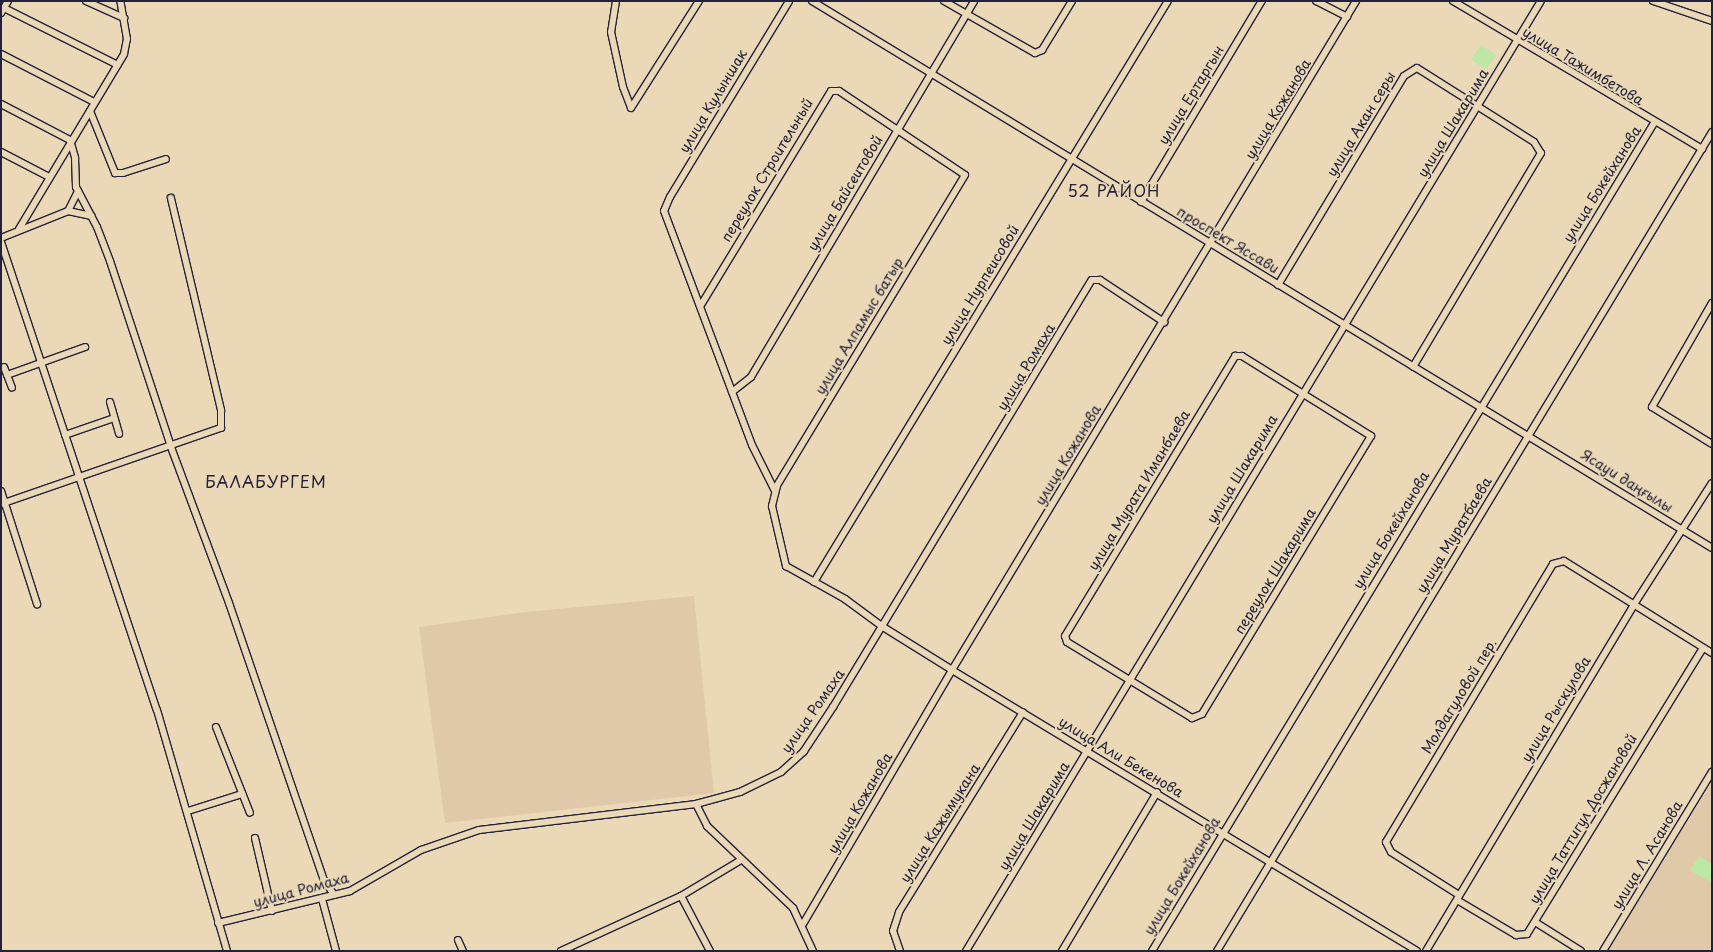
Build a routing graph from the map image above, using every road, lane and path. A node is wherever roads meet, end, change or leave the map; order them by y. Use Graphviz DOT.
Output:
graph roads {
  1 [pos="8,1"];
  2 [pos="86,1"];
  3 [pos="120,1"];
  4 [pos="616,1"];
  5 [pos="699,1"];
  6 [pos="789,1"];
  7 [pos="812,1"];
  8 [pos="944,1"];
  9 [pos="974,1"];
  10 [pos="1072,1"];
  11 [pos="1168,1"];
  12 [pos="1262,1"];
  13 [pos="1316,1"];
  14 [pos="1356,1"];
  15 [pos="1452,1"];
  16 [pos="1541,1"];
  17 [pos="1653,1"];
  18 [pos="3,11"];
  19 [pos="966,15"];
  20 [pos="1347,17"];
  21 [pos="124,18"];
  22 [pos="1712,21"];
  23 [pos="1517,42"];
  24 [pos="1,54"];
  25 [pos="118,65"];
  26 [pos="932,73"];
  27 [pos="94,102"];
  28 [pos="1,104"];
  29 [pos="1476,107"];
  30 [pos="90,111"];
  31 [pos="1654,123"];
  32 [pos="896,130"];
  33 [pos="1712,132"];
  34 [pos="70,140"];
  35 [pos="1702,149"];
  36 [pos="1,152"];
  37 [pos="166,159"];
  38 [pos="1072,159"];
  39 [pos="49,177"];
  40 [pos="78,191"];
  41 [pos="172,198"];
  42 [pos="1141,202"];
  43 [pos="68,211"];
  44 [pos="91,216"];
  45 [pos="19,229"];
  46 [pos="1,238"];
  47 [pos="1,242"];
  48 [pos="1211,245"];
  49 [pos="1278,285"];
  50 [pos="1712,303"];
  51 [pos="701,305"];
  52 [pos="1164,322"];
  53 [pos="1346,326"];
  54 [pos="85,347"];
  55 [pos="40,363"];
  56 [pos="4,367"];
  57 [pos="1413,367"];
  58 [pos="7,375"];
  59 [pos="12,388"];
  60 [pos="732,392"];
  61 [pos="1302,394"];
  62 [pos="110,402"];
  63 [pos="1480,408"];
  64 [pos="114,418"];
  65 [pos="119,434"];
  66 [pos="65,435"];
  67 [pos="1529,435"];
  68 [pos="1712,444"];
  69 [pos="171,447"];
  70 [pos="79,477"];
  71 [pos="1712,483"];
  72 [pos="1,491"];
  73 [pos="775,491"];
  74 [pos="3,504"];
  75 [pos="1682,530"];
  76 [pos="1712,548"];
  77 [pos="814,582"];
  78 [pos="37,604"];
  79 [pos="1633,606"];
  80 [pos="883,627"];
  81 [pos="1703,648"];
  82 [pos="1712,653"];
  83 [pos="952,670"];
  84 [pos="1130,680"];
  85 [pos="1023,712"];
  86 [pos="216,727"];
  87 [pos="1088,752"];
  88 [pos="1712,772"];
  89 [pos="1157,792"];
  90 [pos="242,794"];
  91 [pos="696,804"];
  92 [pos="188,811"];
  93 [pos="250,813"];
  94 [pos="1223,832"];
  95 [pos="255,838"];
  96 [pos="741,860"];
  97 [pos="1270,862"];
  98 [pos="334,895"];
  99 [pos="682,896"];
  100 [pos="1458,897"];
  101 [pos="322,899"];
  102 [pos="272,912"];
  103 [pos="1535,922"];
  104 [pos="218,923"];
  105 [pos="803,924"];
  106 [pos="458,940"];
  107 [pos="227,951"];
  108 [pos="336,951"];
  109 [pos="464,951"];
  110 [pos="561,951"];
  111 [pos="710,951"];
  112 [pos="813,951"];
  113 [pos="900,951"];
  114 [pos="966,951"];
  115 [pos="1062,951"];
  116 [pos="1152,951"];
  117 [pos="1217,951"];
  118 [pos="1417,951"];
  119 [pos="1426,951"];
  120 [pos="1581,951"];
  121 [pos="1603,951"];
  1 -- 18 [label="street"];
  2 -- 21 [label="street"];
  3 -- 21 [label="street"];
  4 -- 5 [label="street"];
  6 -- 51 [label="street, улица Кулыншак"];
  7 -- 26 [label="street, проспект Яссави"];
  8 -- 19 [label="street"];
  9 -- 19 [label="street, улица Байсеитовой"];
  10 -- 19 [label="street"];
  11 -- 38 [label="street, улица Нурпеисовой"];
  12 -- 42 [label="street, улица Ертаргын"];
  13 -- 20 [label="street"];
  14 -- 20 [label="street, улица Кожанова"];
  15 -- 23 [label="street, улица Тажимбетова"];
  16 -- 23 [label="street, улица Шакарима"];
  17 -- 22 [label="street"];
  18 -- 25 [label="street"];
  19 -- 26 [label="street, улица Байсеитовой"];
  20 -- 48 [label="street, улица Кожанова"];
  21 -- 25 [label="street"];
  23 -- 29 [label="street, улица Шакарима"];
  23 -- 31 [label="street, улица Тажимбетова"];
  24 -- 27 [label="street"];
  25 -- 27 [label="street"];
  26 -- 32 [label="street, улица Байсеитовой"];
  26 -- 38 [label="street, проспект Яссави"];
  27 -- 30 [label="street"];
  28 -- 34 [label="street"];
  29 -- 49 [label="street, улица Акан серы"];
  29 -- 53 [label="street, улица Шакарима"];
  29 -- 57 [label="street, улица Акан серы"];
  30 -- 34 [label="street"];
  30 -- 37 [label="street"];
  31 -- 35 [label="street, улица Тажимбетова"];
  31 -- 63 [label="street, улица Бокейханова"];
  32 -- 51 [label="street, переулок Строительный"];
  32 -- 60 [label="street, улица Байсеитовой"];
  32 -- 73 [label="street, улица Алпамыс батыр"];
  33 -- 35 [label="street, улица Муратбаева"];
  34 -- 39 [label="street"];
  34 -- 40 [label="street"];
  35 -- 67 [label="street, улица Муратбаева"];
  36 -- 39 [label="street"];
  38 -- 42 [label="street, проспект Яссави"];
  38 -- 77 [label="street, улица Нурпеисовой"];
  39 -- 45 [label="street"];
  40 -- 43 [label="street"];
  40 -- 44 [label="street"];
  41 -- 69 [label="street"];
  42 -- 48 [label="street, проспект Яссави"];
  43 -- 44 [label="street"];
  43 -- 45 [label="street"];
  44 -- 69 [label="street"];
  45 -- 46 [label="street"];
  47 -- 55 [label="street"];
  48 -- 49 [label="street, проспект Яссави"];
  48 -- 52 [label="street, улица Кожанова"];
  49 -- 53 [label="street, проспект Яссави"];
  50 -- 68 [label="street"];
  51 -- 60 [label="street"];
  52 -- 80 [label="street, улица Ромаха"];
  52 -- 83 [label="street, улица Кожанова"];
  53 -- 57 [label="street, проспект Яссави"];
  53 -- 61 [label="street, улица Шакарима"];
  54 -- 55 [label="street"];
  55 -- 58 [label="street"];
  55 -- 66 [label="street"];
  56 -- 58 [label="street"];
  57 -- 63 [label="street, проспект Яссави"];
  58 -- 59 [label="street"];
  60 -- 73 [label="street"];
  61 -- 84 [label="street, улица Шакарима"];
  61 -- 84 [label="street, улица Мурата Иманбаева"];
  61 -- 84 [label="street, переулок Шакарима"];
  62 -- 64 [label="street"];
  63 -- 67 [label="street, проспект Яссави"];
  63 -- 94 [label="street, улица Бокейханова"];
  64 -- 65 [label="street"];
  64 -- 66 [label="street"];
  66 -- 70 [label="street"];
  67 -- 75 [label="street, Ясауи даңғылы"];
  67 -- 97 [label="street, улица Муратбаева"];
  69 -- 70 [label="street"];
  69 -- 98 [label="street"];
  70 -- 74 [label="street"];
  70 -- 92 [label="street"];
  71 -- 75 [label="street, улица Рыскулова"];
  72 -- 74 [label="street"];
  73 -- 77 [label="street, улица Али Бекенова"];
  74 -- 78 [label="street"];
  75 -- 76 [label="street, Ясауи даңғылы"];
  75 -- 79 [label="street, улица Рыскулова"];
  77 -- 80 [label="street, улица Али Бекенова"];
  79 -- 81 [label="street"];
  79 -- 100 [label="street, улица Рыскулова"];
  79 -- 100 [label="street, Молдагуловой пер."];
  80 -- 83 [label="street, улица Али Бекенова"];
  80 -- 91 [label="street, улица Ромаха"];
  81 -- 82 [label="street"];
  81 -- 103 [label="street, улица Таттигул Досжановой"];
  83 -- 85 [label="street, улица Али Бекенова"];
  83 -- 105 [label="street, улица Кожанова"];
  84 -- 87 [label="street, улица Шакарима"];
  85 -- 87 [label="street, улица Али Бекенова"];
  85 -- 113 [label="street, улица Кажымукана"];
  86 -- 90 [label="street"];
  87 -- 89 [label="street, улица Али Бекенова"];
  87 -- 114 [label="street, улица Шакарима"];
  88 -- 121 [label="street, улица Л. Асанова"];
  89 -- 94 [label="street, улица Али Бекенова"];
  89 -- 115 [label="street"];
  90 -- 92 [label="street"];
  90 -- 93 [label="street"];
  91 -- 96 [label="street"];
  91 -- 98 [label="street, улица Ромаха"];
  92 -- 104 [label="street"];
  94 -- 97 [label="street, улица Али Бекенова"];
  94 -- 116 [label="street, улица Бокейханова"];
  95 -- 102 [label="street"];
  96 -- 99 [label="street"];
  96 -- 105 [label="street"];
  97 -- 117 [label="street, улица Муратбаева"];
  97 -- 118 [label="street, улица Али Бекенова"];
  98 -- 101 [label="street, улица Ромаха"];
  99 -- 110 [label="street"];
  99 -- 111 [label="street"];
  100 -- 103 [label="street, улица Таттигул Досжановой"];
  100 -- 119 [label="street, улица Рыскулова"];
  101 -- 102 [label="street, улица Ромаха"];
  101 -- 108 [label="street"];
  102 -- 104 [label="street, улица Ромаха"];
  103 -- 120 [label="street"];
  104 -- 107 [label="street"];
  105 -- 112 [label="street"];
  106 -- 109 [label="street"];
}
